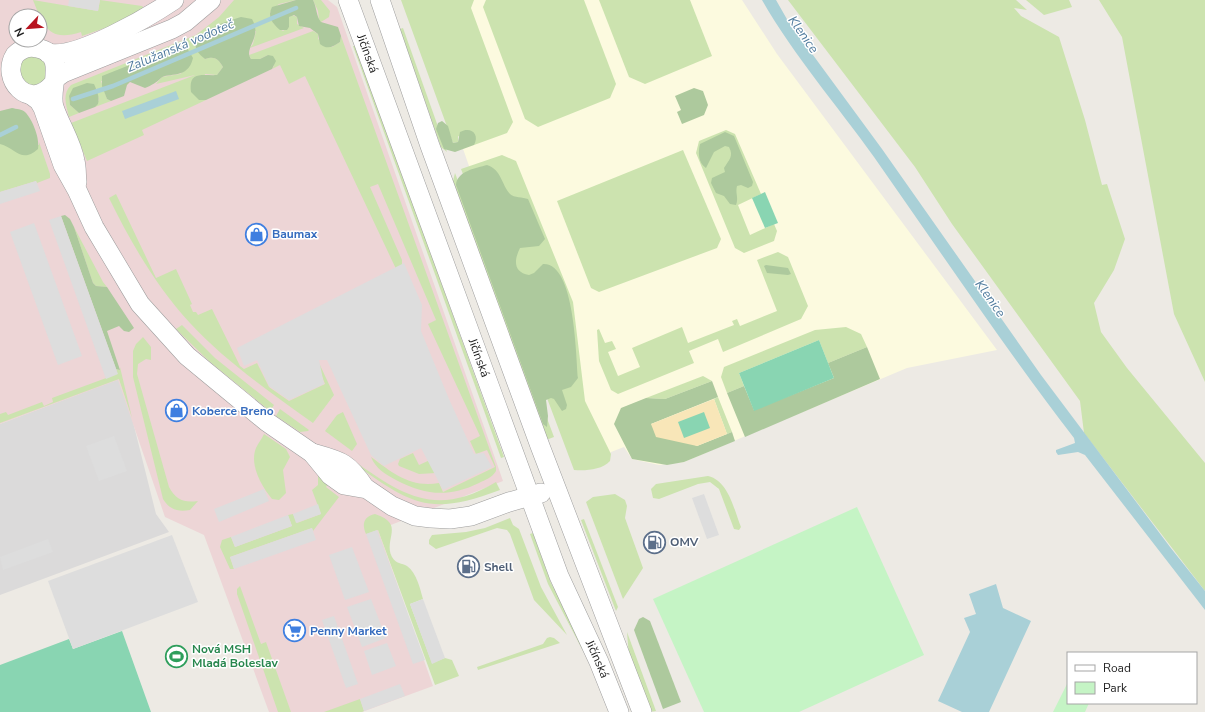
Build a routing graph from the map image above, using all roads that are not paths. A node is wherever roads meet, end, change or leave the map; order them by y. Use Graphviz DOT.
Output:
graph roads {
  1 [pos="174,0"];
  2 [pos="211,0"];
  3 [pos="348,0"];
  4 [pos="380,0"];
  5 [pos="48,53"];
  6 [pos="6,67"];
  7 [pos="54,81"];
  8 [pos="28,94"];
  9 [pos="0,95"];
  10 [pos="77,190"];
  11 [pos="556,489"];
  12 [pos="530,496"];
  13 [pos="619,712"];
  14 [pos="642,712"];
  1 -- 5 [label="street"];
  2 -- 7 [label="street"];
  3 -- 12 [label="street, Jičínská"];
  4 -- 11 [label="street, Jičínská"];
  5 -- 6 [label="street"];
  5 -- 7 [label="street"];
  6 -- 8 [label="street"];
  7 -- 8 [label="street"];
  7 -- 10 [label="street"];
  8 -- 9 [label="street"];
  8 -- 10 [label="street"];
  10 -- 12 [label="street"];
  11 -- 12 [label="street"];
  11 -- 14 [label="street, Jičínská"];
  12 -- 13 [label="street, Jičínská"];
}
